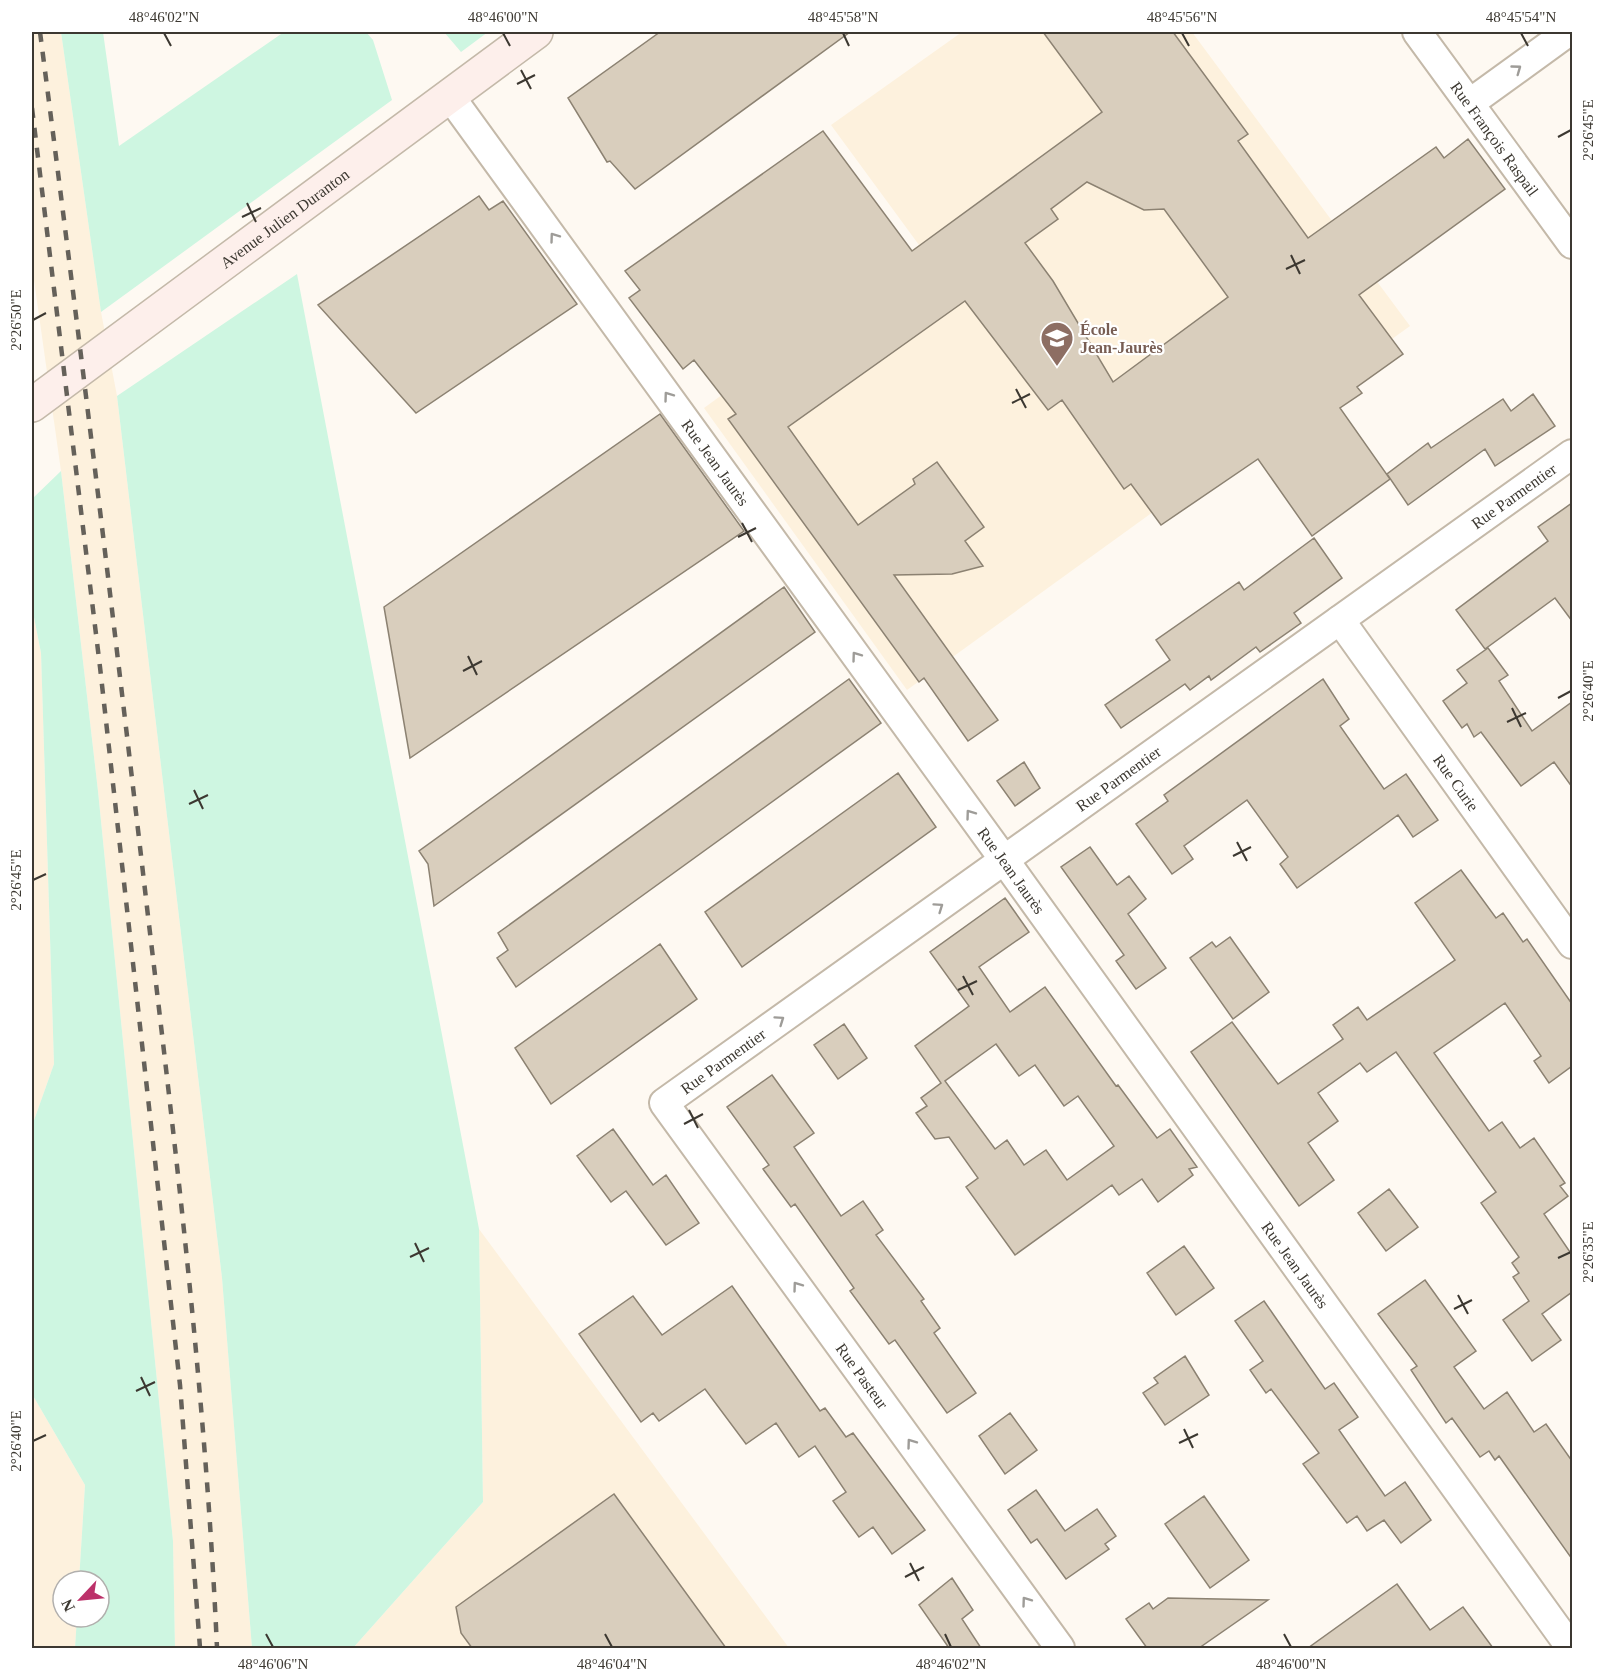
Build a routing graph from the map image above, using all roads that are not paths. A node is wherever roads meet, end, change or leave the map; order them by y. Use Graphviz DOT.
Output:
graph roads {
  1 [pos="536,32"];
  2 [pos="1418,32"];
  3 [pos="1568,32"];
  4 [pos="449,95"];
  5 [pos="1470,103"];
  6 [pos="1572,244"];
  7 [pos="32,405"];
  8 [pos="1572,454"];
  9 [pos="1341,620"];
  10 [pos="1005,861"];
  11 [pos="1572,944"];
  12 [pos="664,1103"];
  13 [pos="1060,1648"];
  14 [pos="1571,1648"];
  1 -- 4 [label="main road, Avenue Julien Duranton"];
  2 -- 5 [label="street, Rue François Raspail"];
  5 -- 3 [label="street, one-way"];
  4 -- 7 [label="main road, Avenue Julien Duranton"];
  10 -- 4 [label="street, Rue Jean Jaurès, one-way"];
  5 -- 6 [label="street, Rue François Raspail"];
  8 -- 9 [label="street, Rue Parmentier"];
  9 -- 10 [label="street, Rue Parmentier"];
  9 -- 11 [label="street, Rue Curie"];
  12 -- 10 [label="street, Rue Parmentier, one-way"];
  10 -- 14 [label="street, Rue Jean Jaurès"];
  13 -- 12 [label="street, Rue Pasteur, one-way"];
}
